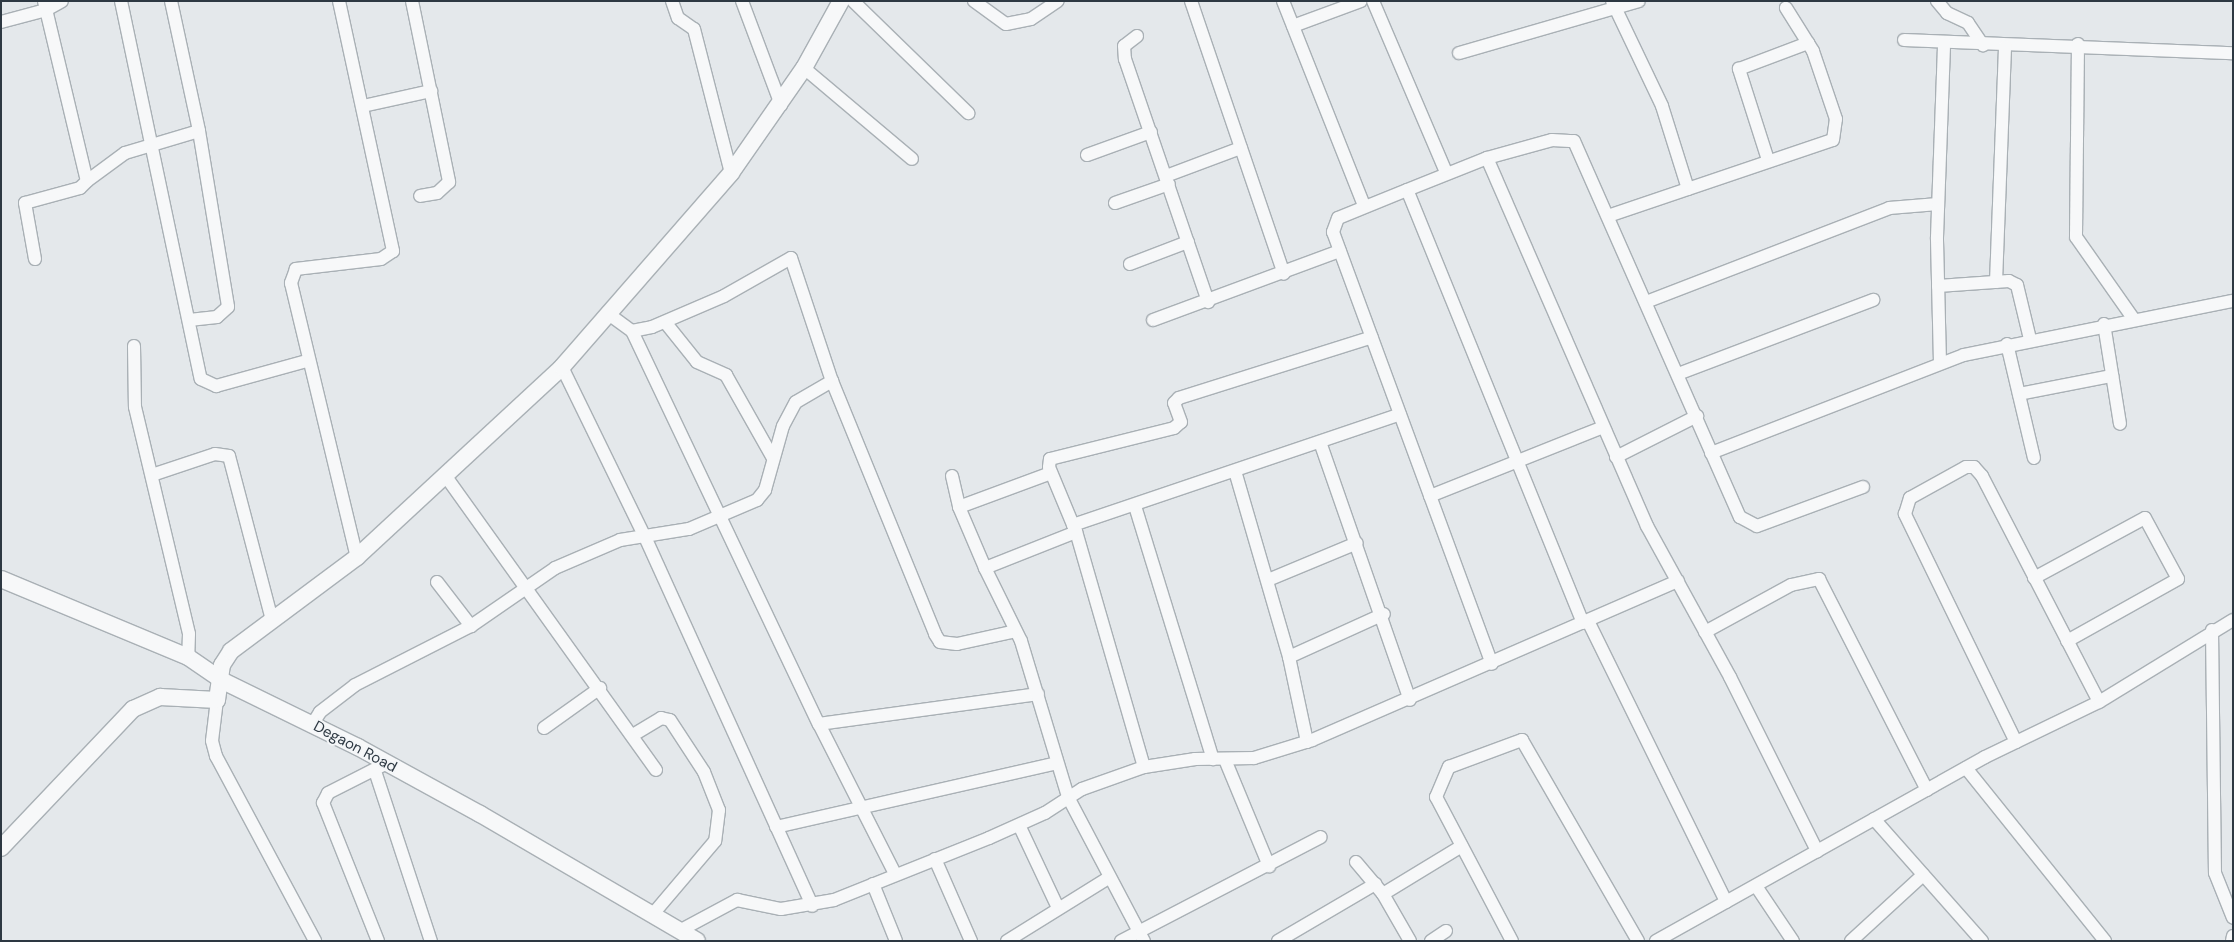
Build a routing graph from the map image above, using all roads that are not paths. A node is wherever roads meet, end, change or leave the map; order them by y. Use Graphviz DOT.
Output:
graph roads {
  1 [pos="62,1"];
  2 [pos="121,1"];
  3 [pos="170,1"];
  4 [pos="339,1"];
  5 [pos="412,1"];
  6 [pos="672,1"];
  7 [pos="742,1"];
  8 [pos="853,1"];
  9 [pos="974,1"];
  10 [pos="1058,1"];
  11 [pos="1191,1"];
  12 [pos="1283,1"];
  13 [pos="1361,1"];
  14 [pos="1373,1"];
  15 [pos="1639,1"];
  16 [pos="1937,1"];
  17 [pos="836,4"];
  18 [pos="1613,5"];
  19 [pos="45,6"];
  20 [pos="1786,8"];
  21 [pos="1,22"];
  22 [pos="1293,26"];
  23 [pos="1137,36"];
  24 [pos="1904,40"];
  25 [pos="1944,42"];
  26 [pos="1808,43"];
  27 [pos="2078,44"];
  28 [pos="1983,45"];
  29 [pos="2005,46"];
  30 [pos="1459,53"];
  31 [pos="2233,53"];
  32 [pos="804,68"];
  33 [pos="431,91"];
  34 [pos="781,104"];
  35 [pos="363,106"];
  36 [pos="968,113"];
  37 [pos="199,131"];
  38 [pos="1151,132"];
  39 [pos="149,144"];
  40 [pos="1241,148"];
  41 [pos="1087,155"];
  42 [pos="1488,158"];
  43 [pos="912,159"];
  44 [pos="1768,160"];
  45 [pos="1446,172"];
  46 [pos="731,173"];
  47 [pos="1168,180"];
  48 [pos="87,181"];
  49 [pos="1407,190"];
  50 [pos="1688,190"];
  51 [pos="420,196"];
  52 [pos="1115,203"];
  53 [pos="1938,204"];
  54 [pos="1364,206"];
  55 [pos="1608,216"];
  56 [pos="1188,242"];
  57 [pos="1340,251"];
  58 [pos="35,259"];
  59 [pos="1130,264"];
  60 [pos="1284,274"];
  61 [pos="1996,282"];
  62 [pos="1938,286"];
  63 [pos="1873,300"];
  64 [pos="2233,301"];
  65 [pos="1208,302"];
  66 [pos="1646,302"];
  67 [pos="608,313"];
  68 [pos="2134,318"];
  69 [pos="189,320"];
  70 [pos="1153,320"];
  71 [pos="665,322"];
  72 [pos="2104,324"];
  73 [pos="632,331"];
  74 [pos="1372,337"];
  75 [pos="2030,339"];
  76 [pos="2007,344"];
  77 [pos="134,346"];
  78 [pos="307,361"];
  79 [pos="1940,363"];
  80 [pos="562,368"];
  81 [pos="1678,374"];
  82 [pos="2112,376"];
  83 [pos="832,381"];
  84 [pos="2019,394"];
  85 [pos="1400,414"];
  86 [pos="1697,416"];
  87 [pos="2120,424"];
  88 [pos="1603,428"];
  89 [pos="1320,442"];
  90 [pos="1711,453"];
  91 [pos="1616,457"];
  92 [pos="774,458"];
  93 [pos="2034,458"];
  94 [pos="1516,462"];
  95 [pos="1235,471"];
  96 [pos="1051,473"];
  97 [pos="152,475"];
  98 [pos="952,476"];
  99 [pos="447,478"];
  100 [pos="1863,487"];
  101 [pos="1430,496"];
  102 [pos="1135,506"];
  103 [pos="959,507"];
  104 [pos="718,519"];
  105 [pos="1074,528"];
  106 [pos="645,537"];
  107 [pos="1357,543"];
  108 [pos="357,557"];
  109 [pos="985,568"];
  110 [pos="2034,578"];
  111 [pos="1,579"];
  112 [pos="1268,580"];
  113 [pos="1678,581"];
  114 [pos="437,582"];
  115 [pos="528,586"];
  116 [pos="1384,614"];
  117 [pos="272,620"];
  118 [pos="2233,620"];
  119 [pos="1585,622"];
  120 [pos="471,626"];
  121 [pos="2212,630"];
  122 [pos="1016,631"];
  123 [pos="1705,632"];
  124 [pos="2068,641"];
  125 [pos="188,657"];
  126 [pos="1289,657"];
  127 [pos="1492,664"];
  128 [pos="222,681"];
  129 [pos="600,688"];
  130 [pos="1038,694"];
  131 [pos="217,700"];
  132 [pos="1410,700"];
  133 [pos="2099,702"];
  134 [pos="819,724"];
  135 [pos="312,725"];
  136 [pos="544,728"];
  137 [pos="633,735"];
  138 [pos="1307,742"];
  139 [pos="2016,742"];
  140 [pos="1220,760"];
  141 [pos="1057,763"];
  142 [pos="1144,766"];
  143 [pos="381,767"];
  144 [pos="1966,768"];
  145 [pos="656,770"];
  146 [pos="1927,790"];
  147 [pos="1068,797"];
  148 [pos="859,805"];
  149 [pos="1874,819"];
  150 [pos="1018,825"];
  151 [pos="776,827"];
  152 [pos="1321,837"];
  153 [pos="1462,846"];
  154 [pos="1,848"];
  155 [pos="1817,851"];
  156 [pos="935,859"];
  157 [pos="1356,862"];
  158 [pos="1269,866"];
  159 [pos="895,874"];
  160 [pos="1923,875"];
  161 [pos="1110,877"];
  162 [pos="873,884"];
  163 [pos="1756,886"];
  164 [pos="1379,889"];
  165 [pos="2230,901"];
  166 [pos="1726,902"];
  167 [pos="812,906"];
  168 [pos="1058,908"];
  169 [pos="653,914"];
  170 [pos="2233,918"];
  171 [pos="681,930"];
  172 [pos="1446,931"];
  173 [pos="2233,936"];
  174 [pos="1142,937"];
  175 [pos="315,941"];
  176 [pos="378,941"];
  177 [pos="430,941"];
  178 [pos="697,941"];
  179 [pos="896,941"];
  180 [pos="971,941"];
  181 [pos="1007,941"];
  182 [pos="1121,941"];
  183 [pos="1278,941"];
  184 [pos="1410,941"];
  185 [pos="1431,941"];
  186 [pos="1512,941"];
  187 [pos="1638,941"];
  188 [pos="1656,941"];
  189 [pos="1793,941"];
  190 [pos="1852,941"];
  191 [pos="1982,941"];
  192 [pos="2105,941"];
  193 [pos="2232,941"];
  1 -- 19 [label="street"];
  2 -- 39 [label="street"];
  3 -- 37 [label="street"];
  4 -- 35 [label="street"];
  5 -- 33 [label="street"];
  6 -- 46 [label="street"];
  7 -- 34 [label="street"];
  8 -- 36 [label="street"];
  9 -- 10 [label="street"];
  11 -- 40 [label="street"];
  12 -- 22 [label="street"];
  13 -- 22 [label="street"];
  14 -- 45 [label="street"];
  15 -- 18 [label="street"];
  16 -- 28 [label="street"];
  17 -- 32 [label="street"];
  18 -- 30 [label="street"];
  18 -- 50 [label="street"];
  19 -- 21 [label="street"];
  19 -- 48 [label="street"];
  20 -- 26 [label="street"];
  22 -- 54 [label="street"];
  23 -- 38 [label="street"];
  24 -- 25 [label="street"];
  25 -- 28 [label="street"];
  25 -- 53 [label="street"];
  26 -- 44 [label="street"];
  26 -- 44 [label="street"];
  27 -- 29 [label="street"];
  27 -- 31 [label="street"];
  27 -- 68 [label="street"];
  28 -- 29 [label="street"];
  29 -- 61 [label="street"];
  32 -- 34 [label="street"];
  32 -- 43 [label="street"];
  33 -- 35 [label="street"];
  33 -- 51 [label="street"];
  34 -- 46 [label="street"];
  35 -- 78 [label="street"];
  37 -- 39 [label="street"];
  37 -- 69 [label="street"];
  38 -- 41 [label="street"];
  38 -- 47 [label="street"];
  39 -- 48 [label="street"];
  39 -- 69 [label="street"];
  40 -- 47 [label="street"];
  40 -- 60 [label="street"];
  42 -- 45 [label="street"];
  42 -- 55 [label="street"];
  42 -- 88 [label="street"];
  44 -- 50 [label="street"];
  45 -- 49 [label="street"];
  46 -- 67 [label="street"];
  47 -- 52 [label="street"];
  47 -- 56 [label="street"];
  48 -- 58 [label="street"];
  49 -- 54 [label="street"];
  49 -- 94 [label="street"];
  50 -- 55 [label="street"];
  53 -- 62 [label="street"];
  53 -- 66 [label="street"];
  54 -- 57 [label="street"];
  55 -- 66 [label="street"];
  56 -- 59 [label="street"];
  56 -- 65 [label="street"];
  57 -- 60 [label="street"];
  57 -- 74 [label="street"];
  60 -- 65 [label="street"];
  61 -- 62 [label="street"];
  61 -- 75 [label="street"];
  62 -- 79 [label="street"];
  63 -- 81 [label="street"];
  64 -- 68 [label="street"];
  65 -- 70 [label="street"];
  66 -- 81 [label="street"];
  67 -- 73 [label="street"];
  67 -- 80 [label="street"];
  68 -- 72 [label="street"];
  69 -- 78 [label="street"];
  71 -- 73 [label="street"];
  71 -- 83 [label="street"];
  71 -- 92 [label="street"];
  72 -- 75 [label="street"];
  72 -- 82 [label="street"];
  73 -- 104 [label="street"];
  74 -- 85 [label="street"];
  74 -- 96 [label="street"];
  75 -- 76 [label="street"];
  76 -- 79 [label="street"];
  76 -- 84 [label="street"];
  77 -- 97 [label="street"];
  78 -- 108 [label="street"];
  79 -- 90 [label="street"];
  80 -- 99 [label="street"];
  80 -- 106 [label="street"];
  81 -- 86 [label="street"];
  82 -- 84 [label="street"];
  82 -- 87 [label="street"];
  83 -- 92 [label="street"];
  83 -- 122 [label="street"];
  84 -- 93 [label="street"];
  85 -- 89 [label="street"];
  85 -- 101 [label="street"];
  86 -- 90 [label="street"];
  86 -- 91 [label="street"];
  88 -- 91 [label="street"];
  88 -- 94 [label="street"];
  89 -- 95 [label="street"];
  89 -- 107 [label="street"];
  90 -- 100 [label="street"];
  91 -- 113 [label="street"];
  92 -- 104 [label="street"];
  94 -- 101 [label="street"];
  94 -- 119 [label="street"];
  95 -- 102 [label="street"];
  95 -- 112 [label="street"];
  96 -- 103 [label="street"];
  96 -- 105 [label="street"];
  97 -- 117 [label="street"];
  97 -- 125 [label="street"];
  98 -- 103 [label="street"];
  99 -- 108 [label="street"];
  99 -- 115 [label="street"];
  101 -- 127 [label="street"];
  102 -- 105 [label="street"];
  102 -- 140 [label="street"];
  103 -- 109 [label="street"];
  104 -- 106 [label="street"];
  104 -- 134 [label="street"];
  105 -- 109 [label="street"];
  105 -- 142 [label="street"];
  106 -- 115 [label="street"];
  106 -- 151 [label="street"];
  107 -- 112 [label="street"];
  107 -- 116 [label="street"];
  108 -- 117 [label="street"];
  109 -- 122 [label="street"];
  110 -- 124 [label="street"];
  110 -- 124 [label="street"];
  110 -- 139 [label="street"];
  111 -- 125 [label="street, Degaon Road"];
  112 -- 126 [label="street"];
  113 -- 119 [label="street"];
  113 -- 123 [label="street"];
  114 -- 120 [label="street"];
  115 -- 120 [label="street"];
  115 -- 129 [label="street"];
  116 -- 126 [label="street"];
  116 -- 132 [label="street"];
  117 -- 128 [label="street"];
  118 -- 121 [label="street"];
  119 -- 127 [label="street"];
  119 -- 166 [label="street"];
  120 -- 135 [label="street"];
  121 -- 133 [label="street"];
  121 -- 165 [label="street"];
  122 -- 130 [label="street"];
  123 -- 146 [label="street"];
  123 -- 155 [label="street"];
  124 -- 133 [label="street"];
  125 -- 128 [label="street, Degaon Road"];
  126 -- 138 [label="street"];
  127 -- 132 [label="street"];
  128 -- 131 [label="street"];
  128 -- 135 [label="street, Degaon Road"];
  129 -- 136 [label="street"];
  129 -- 137 [label="street"];
  130 -- 134 [label="street"];
  130 -- 141 [label="street"];
  131 -- 154 [label="street"];
  131 -- 175 [label="street"];
  132 -- 138 [label="street"];
  133 -- 139 [label="street"];
  134 -- 148 [label="street"];
  135 -- 143 [label="street, Degaon Road"];
  137 -- 145 [label="street"];
  137 -- 169 [label="street"];
  138 -- 140 [label="street"];
  139 -- 144 [label="street"];
  140 -- 142 [label="street"];
  140 -- 158 [label="street"];
  141 -- 147 [label="street"];
  141 -- 148 [label="street"];
  142 -- 147 [label="street"];
  143 -- 169 [label="street, Degaon Road"];
  143 -- 176 [label="street"];
  143 -- 177 [label="street"];
  144 -- 146 [label="street"];
  144 -- 192 [label="street"];
  146 -- 149 [label="street"];
  147 -- 150 [label="street"];
  147 -- 161 [label="street"];
  148 -- 151 [label="street"];
  148 -- 159 [label="street"];
  149 -- 155 [label="street"];
  149 -- 160 [label="street"];
  150 -- 156 [label="street"];
  150 -- 168 [label="street"];
  151 -- 167 [label="street"];
  152 -- 158 [label="street"];
  153 -- 164 [label="street"];
  153 -- 186 [label="street"];
  153 -- 187 [label="street"];
  155 -- 163 [label="street"];
  156 -- 159 [label="street"];
  156 -- 180 [label="street"];
  157 -- 164 [label="street"];
  158 -- 174 [label="street"];
  159 -- 162 [label="street"];
  160 -- 190 [label="street"];
  160 -- 191 [label="street"];
  161 -- 168 [label="street"];
  161 -- 174 [label="street"];
  162 -- 167 [label="street"];
  162 -- 179 [label="street"];
  163 -- 166 [label="street"];
  163 -- 189 [label="street"];
  164 -- 183 [label="street"];
  164 -- 184 [label="street"];
  165 -- 170 [label="street"];
  166 -- 188 [label="street"];
  167 -- 171 [label="street"];
  168 -- 181 [label="street"];
  169 -- 171 [label="street, Degaon Road"];
  171 -- 178 [label="street, Degaon Road"];
  172 -- 185 [label="street"];
  173 -- 193 [label="street"];
  174 -- 182 [label="street"];
}
